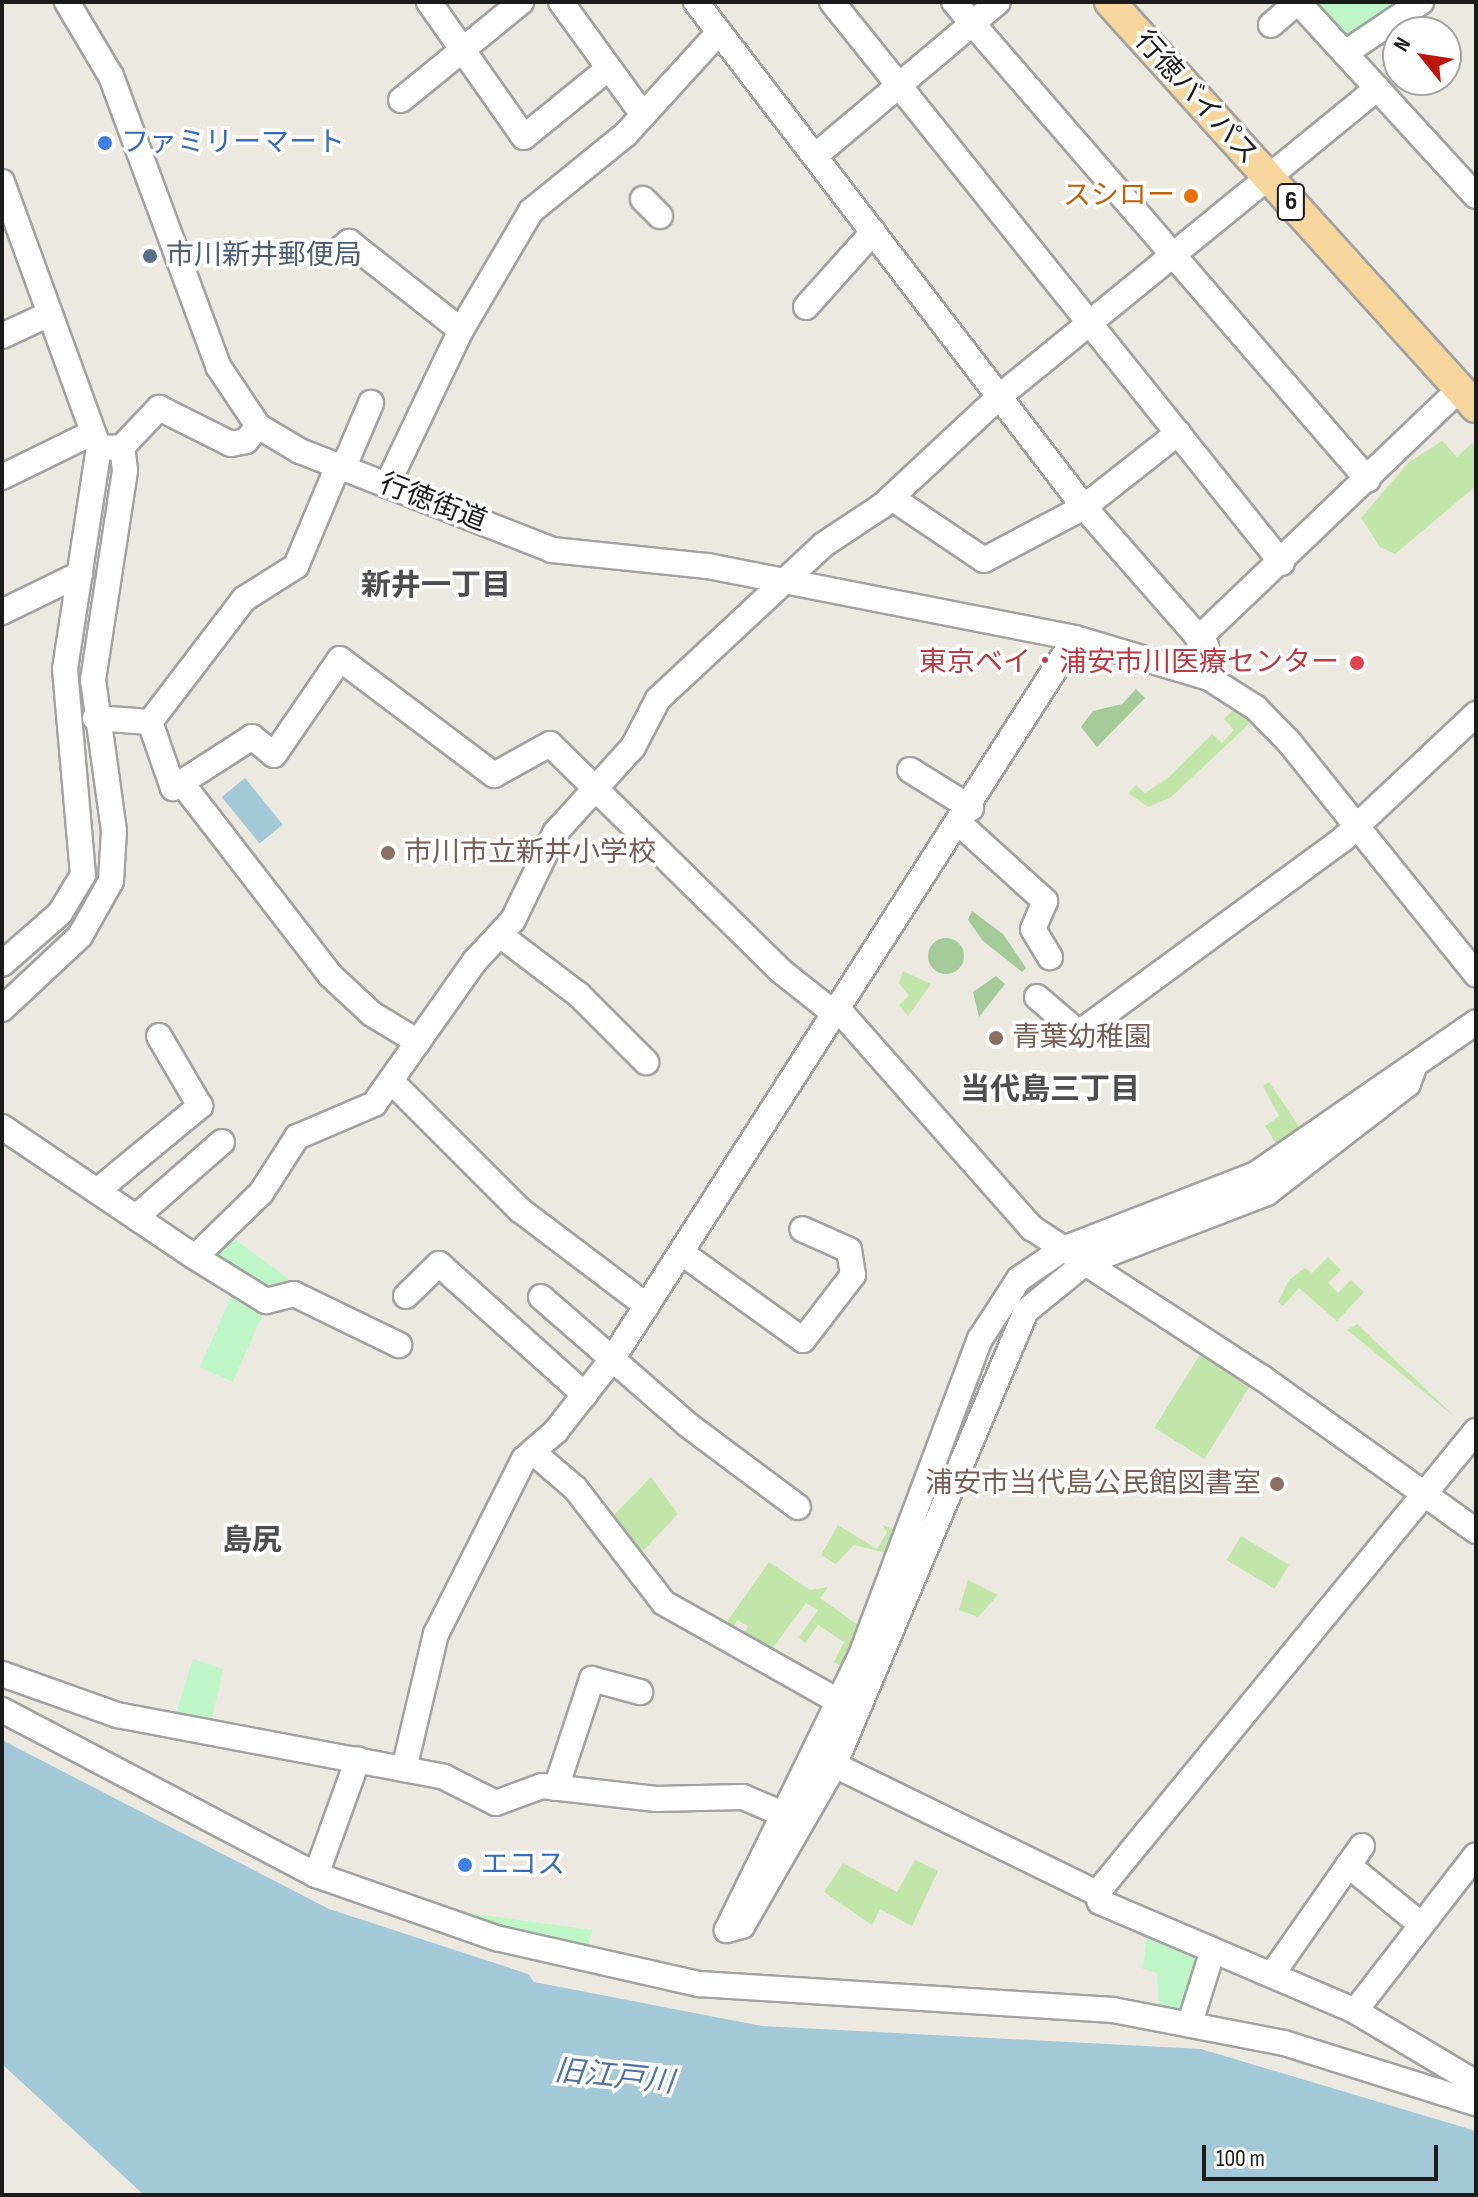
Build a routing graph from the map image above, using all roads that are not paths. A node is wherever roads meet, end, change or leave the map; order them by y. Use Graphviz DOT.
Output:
graph roads {
  1 [pos="67,2"];
  2 [pos="429,2"];
  3 [pos="521,2"];
  4 [pos="561,2"];
  5 [pos="696,2"];
  6 [pos="832,2"];
  7 [pos="954,2"];
  8 [pos="998,2"];
  9 [pos="1297,2"];
  10 [pos="1421,2"];
  11 [pos="1122,6"];
  12 [pos="973,23"];
  13 [pos="1271,25"];
  14 [pos="719,32"];
  15 [pos="462,50"];
  16 [pos="1345,53"];
  17 [pos="609,68"];
  18 [pos="899,85"];
  19 [pos="1377,88"];
  20 [pos="401,100"];
  21 [pos="643,115"];
  22 [pos="815,156"];
  23 [pos="1267,176"];
  24 [pos="4,193"];
  25 [pos="1476,196"];
  26 [pos="873,232"];
  27 [pos="337,252"];
  28 [pos="1171,256"];
  29 [pos="806,307"];
  30 [pos="47,315"];
  31 [pos="1090,323"];
  32 [pos="461,330"];
  33 [pos="2,336"];
  34 [pos="1000,396"];
  35 [pos="1468,398"];
  36 [pos="371,403"];
  37 [pos="258,426"];
  38 [pos="1178,433"];
  39 [pos="105,443"];
  40 [pos="341,468"];
  41 [pos="2,477"];
  42 [pos="1368,480"];
  43 [pos="387,485"];
  44 [pos="892,498"];
  45 [pos="1084,507"];
  46 [pos="1282,563"];
  47 [pos="80,574"];
  48 [pos="783,582"];
  49 [pos="2,612"];
  50 [pos="1075,638"];
  51 [pos="1198,639"];
  52 [pos="1209,678"];
  53 [pos="1476,714"];
  54 [pos="95,718"];
  55 [pos="150,722"];
  56 [pos="910,770"];
  57 [pos="181,782"];
  58 [pos="594,790"];
  59 [pos="965,816"];
  60 [pos="1356,824"];
  61 [pos="500,935"];
  62 [pos="1050,957"];
  63 [pos="2,966"];
  64 [pos="1476,974"];
  65 [pos="1037,997"];
  66 [pos="10,1001"];
  67 [pos="836,1012"];
  68 [pos="1476,1022"];
  69 [pos="159,1036"];
  70 [pos="418,1042"];
  71 [pos="646,1062"];
  72 [pos="1413,1070"];
  73 [pos="391,1081"];
  74 [pos="2,1127"];
  75 [pos="222,1142"];
  76 [pos="97,1191"];
  77 [pos="136,1217"];
  78 [pos="802,1229"];
  79 [pos="1063,1249"];
  80 [pos="682,1253"];
  81 [pos="195,1257"];
  82 [pos="1085,1263"];
  83 [pos="406,1296"];
  84 [pos="541,1297"];
  85 [pos="647,1306"];
  86 [pos="399,1345"];
  87 [pos="613,1358"];
  88 [pos="585,1395"];
  89 [pos="1474,1437"];
  90 [pos="534,1453"];
  91 [pos="1420,1496"];
  92 [pos="798,1507"];
  93 [pos="1476,1531"];
  94 [pos="2,1674"];
  95 [pos="640,1692"];
  96 [pos="840,1702"];
  97 [pos="2,1710"];
  98 [pos="358,1759"];
  99 [pos="824,1761"];
  100 [pos="404,1769"];
  101 [pos="556,1788"];
  102 [pos="1476,1855"];
  103 [pos="316,1875"];
  104 [pos="1097,1893"];
  105 [pos="1418,1922"];
  106 [pos="1212,1953"];
  107 [pos="1273,1973"];
  108 [pos="1355,2011"];
  109 [pos="1190,2023"];
  110 [pos="1476,2083"];
  111 [pos="1476,2103"];
  1 -- 37 [label="street, 行徳街道"];
  2 -- 15 [label="street"];
  3 -- 15 [label="street"];
  4 -- 17 [label="street"];
  5 -- 14 [label="street"];
  6 -- 18 [label="street"];
  7 -- 12 [label="street"];
  8 -- 12 [label="street"];
  9 -- 13 [label="street"];
  9 -- 16 [label="street"];
  10 -- 16 [label="street"];
  11 -- 23 [label="main road, 行徳バイパス / 6"];
  12 -- 18 [label="street"];
  12 -- 28 [label="street"];
  14 -- 21 [label="street"];
  14 -- 22 [label="street"];
  15 -- 17 [label="street"];
  15 -- 20 [label="street"];
  16 -- 19 [label="street"];
  17 -- 21 [label="street"];
  18 -- 22 [label="street"];
  18 -- 31 [label="street"];
  19 -- 23 [label="street"];
  19 -- 25 [label="street"];
  21 -- 32 [label="street"];
  22 -- 26 [label="street"];
  23 -- 28 [label="street"];
  23 -- 35 [label="main road, 行徳バイパス / 6"];
  24 -- 30 [label="street"];
  26 -- 29 [label="street"];
  26 -- 34 [label="street"];
  27 -- 32 [label="street"];
  28 -- 31 [label="street"];
  28 -- 42 [label="street"];
  30 -- 33 [label="street"];
  30 -- 39 [label="street"];
  31 -- 34 [label="street"];
  31 -- 38 [label="street"];
  32 -- 43 [label="street"];
  34 -- 44 [label="street"];
  34 -- 45 [label="street"];
  35 -- 42 [label="street"];
  36 -- 40 [label="street"];
  37 -- 39 [label="street"];
  37 -- 40 [label="street, 行徳街道"];
  38 -- 45 [label="street"];
  38 -- 46 [label="street"];
  39 -- 41 [label="street"];
  39 -- 47 [label="street"];
  39 -- 54 [label="street"];
  40 -- 43 [label="street, 行徳街道"];
  40 -- 55 [label="street"];
  42 -- 46 [label="street"];
  43 -- 48 [label="street, 行徳街道"];
  44 -- 45 [label="street"];
  44 -- 48 [label="street"];
  45 -- 51 [label="street"];
  46 -- 51 [label="street"];
  47 -- 49 [label="street"];
  47 -- 63 [label="street"];
  48 -- 50 [label="street, 行徳街道"];
  48 -- 58 [label="street"];
  50 -- 52 [label="street, 行徳街道"];
  50 -- 59 [label="street"];
  51 -- 52 [label="street"];
  52 -- 60 [label="street, 行徳街道"];
  53 -- 60 [label="street"];
  54 -- 55 [label="street"];
  54 -- 66 [label="street"];
  55 -- 57 [label="street"];
  56 -- 59 [label="street"];
  57 -- 58 [label="street"];
  57 -- 70 [label="street"];
  58 -- 61 [label="street"];
  58 -- 67 [label="street"];
  59 -- 62 [label="street"];
  59 -- 67 [label="street"];
  60 -- 64 [label="street, 行徳街道"];
  60 -- 65 [label="street"];
  61 -- 70 [label="street"];
  61 -- 71 [label="street"];
  63 -- 66 [label="street"];
  67 -- 79 [label="street"];
  67 -- 80 [label="street"];
  68 -- 72 [label="street"];
  69 -- 76 [label="street"];
  70 -- 73 [label="street"];
  72 -- 79 [label="street"];
  72 -- 82 [label="street"];
  73 -- 81 [label="street"];
  73 -- 85 [label="street"];
  74 -- 76 [label="street"];
  75 -- 77 [label="street"];
  76 -- 77 [label="street"];
  77 -- 81 [label="street"];
  78 -- 80 [label="street"];
  79 -- 82 [label="street"];
  79 -- 96 [label="street"];
  80 -- 85 [label="street"];
  81 -- 86 [label="street"];
  82 -- 91 [label="street"];
  82 -- 99 [label="street"];
  83 -- 88 [label="street"];
  84 -- 87 [label="street"];
  85 -- 87 [label="street"];
  87 -- 88 [label="street"];
  87 -- 92 [label="street"];
  88 -- 90 [label="street"];
  89 -- 91 [label="street"];
  90 -- 96 [label="street"];
  90 -- 100 [label="street"];
  91 -- 93 [label="street"];
  91 -- 104 [label="street"];
  94 -- 98 [label="street"];
  95 -- 101 [label="street"];
  96 -- 99 [label="street"];
  97 -- 103 [label="street"];
  98 -- 100 [label="street"];
  98 -- 103 [label="street"];
  99 -- 101 [label="street"];
  99 -- 104 [label="street"];
  100 -- 101 [label="street"];
  102 -- 105 [label="street"];
  103 -- 109 [label="street"];
  104 -- 106 [label="street"];
  105 -- 107 [label="street"];
  105 -- 108 [label="street"];
  106 -- 107 [label="street"];
  106 -- 109 [label="street"];
  107 -- 108 [label="street"];
  108 -- 110 [label="street"];
  109 -- 111 [label="street"];
}
